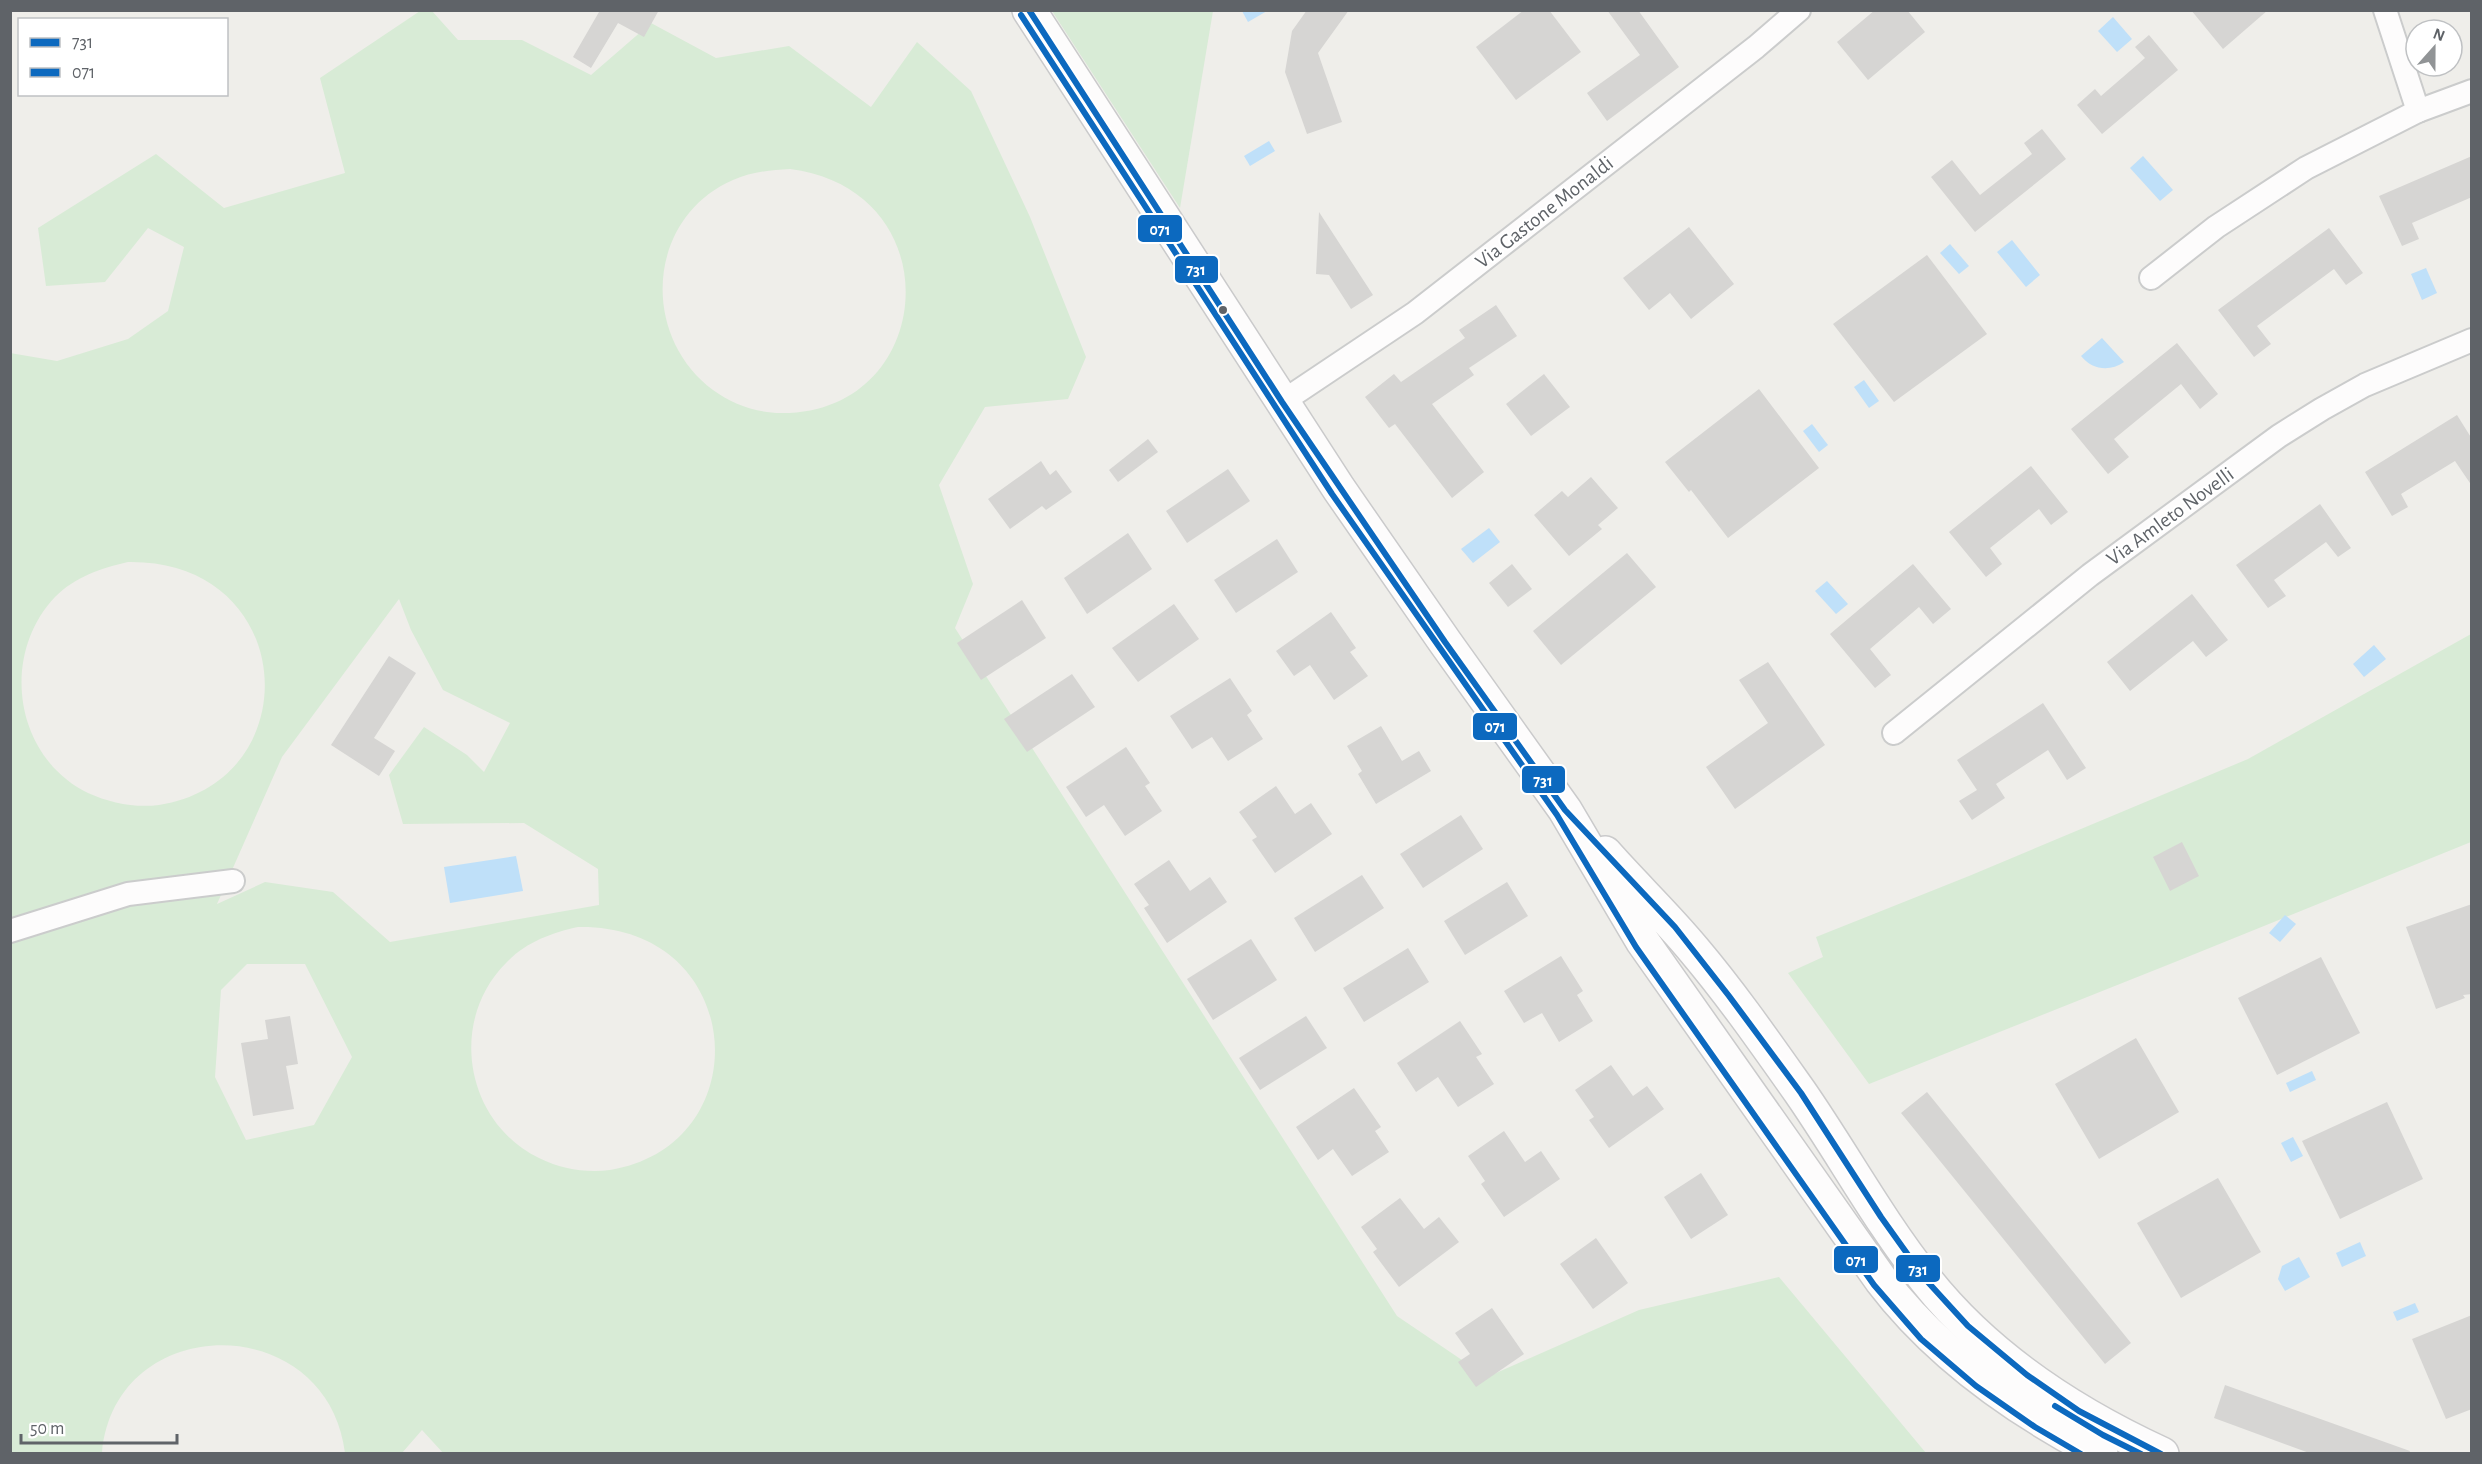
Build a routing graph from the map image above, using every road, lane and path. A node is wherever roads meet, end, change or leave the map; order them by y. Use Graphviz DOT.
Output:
graph roads {
  1 [pos="1029,10"];
  2 [pos="1799,10"];
  3 [pos="2385,10"];
  4 [pos="2472,92"];
  5 [pos="2418,111"];
  6 [pos="2151,278"];
  7 [pos="2472,340"];
  8 [pos="1282,402"];
  9 [pos="1894,733"];
  10 [pos="1565,810"];
  11 [pos="233,881"];
  12 [pos="10,931"];
  13 [pos="2101,1454"];
  14 [pos="2162,1454"];
  1 -- 8 [label="street"];
  2 -- 8 [label="street, Via Gastone Monaldi"];
  3 -- 5 [label="street"];
  4 -- 5 [label="street"];
  5 -- 6 [label="street"];
  7 -- 9 [label="street, Via Amleto Novelli"];
  8 -- 10 [label="street"];
  10 -- 13 [label="street"];
  10 -- 14 [label="street"];
  11 -- 12 [label="street"];
}
